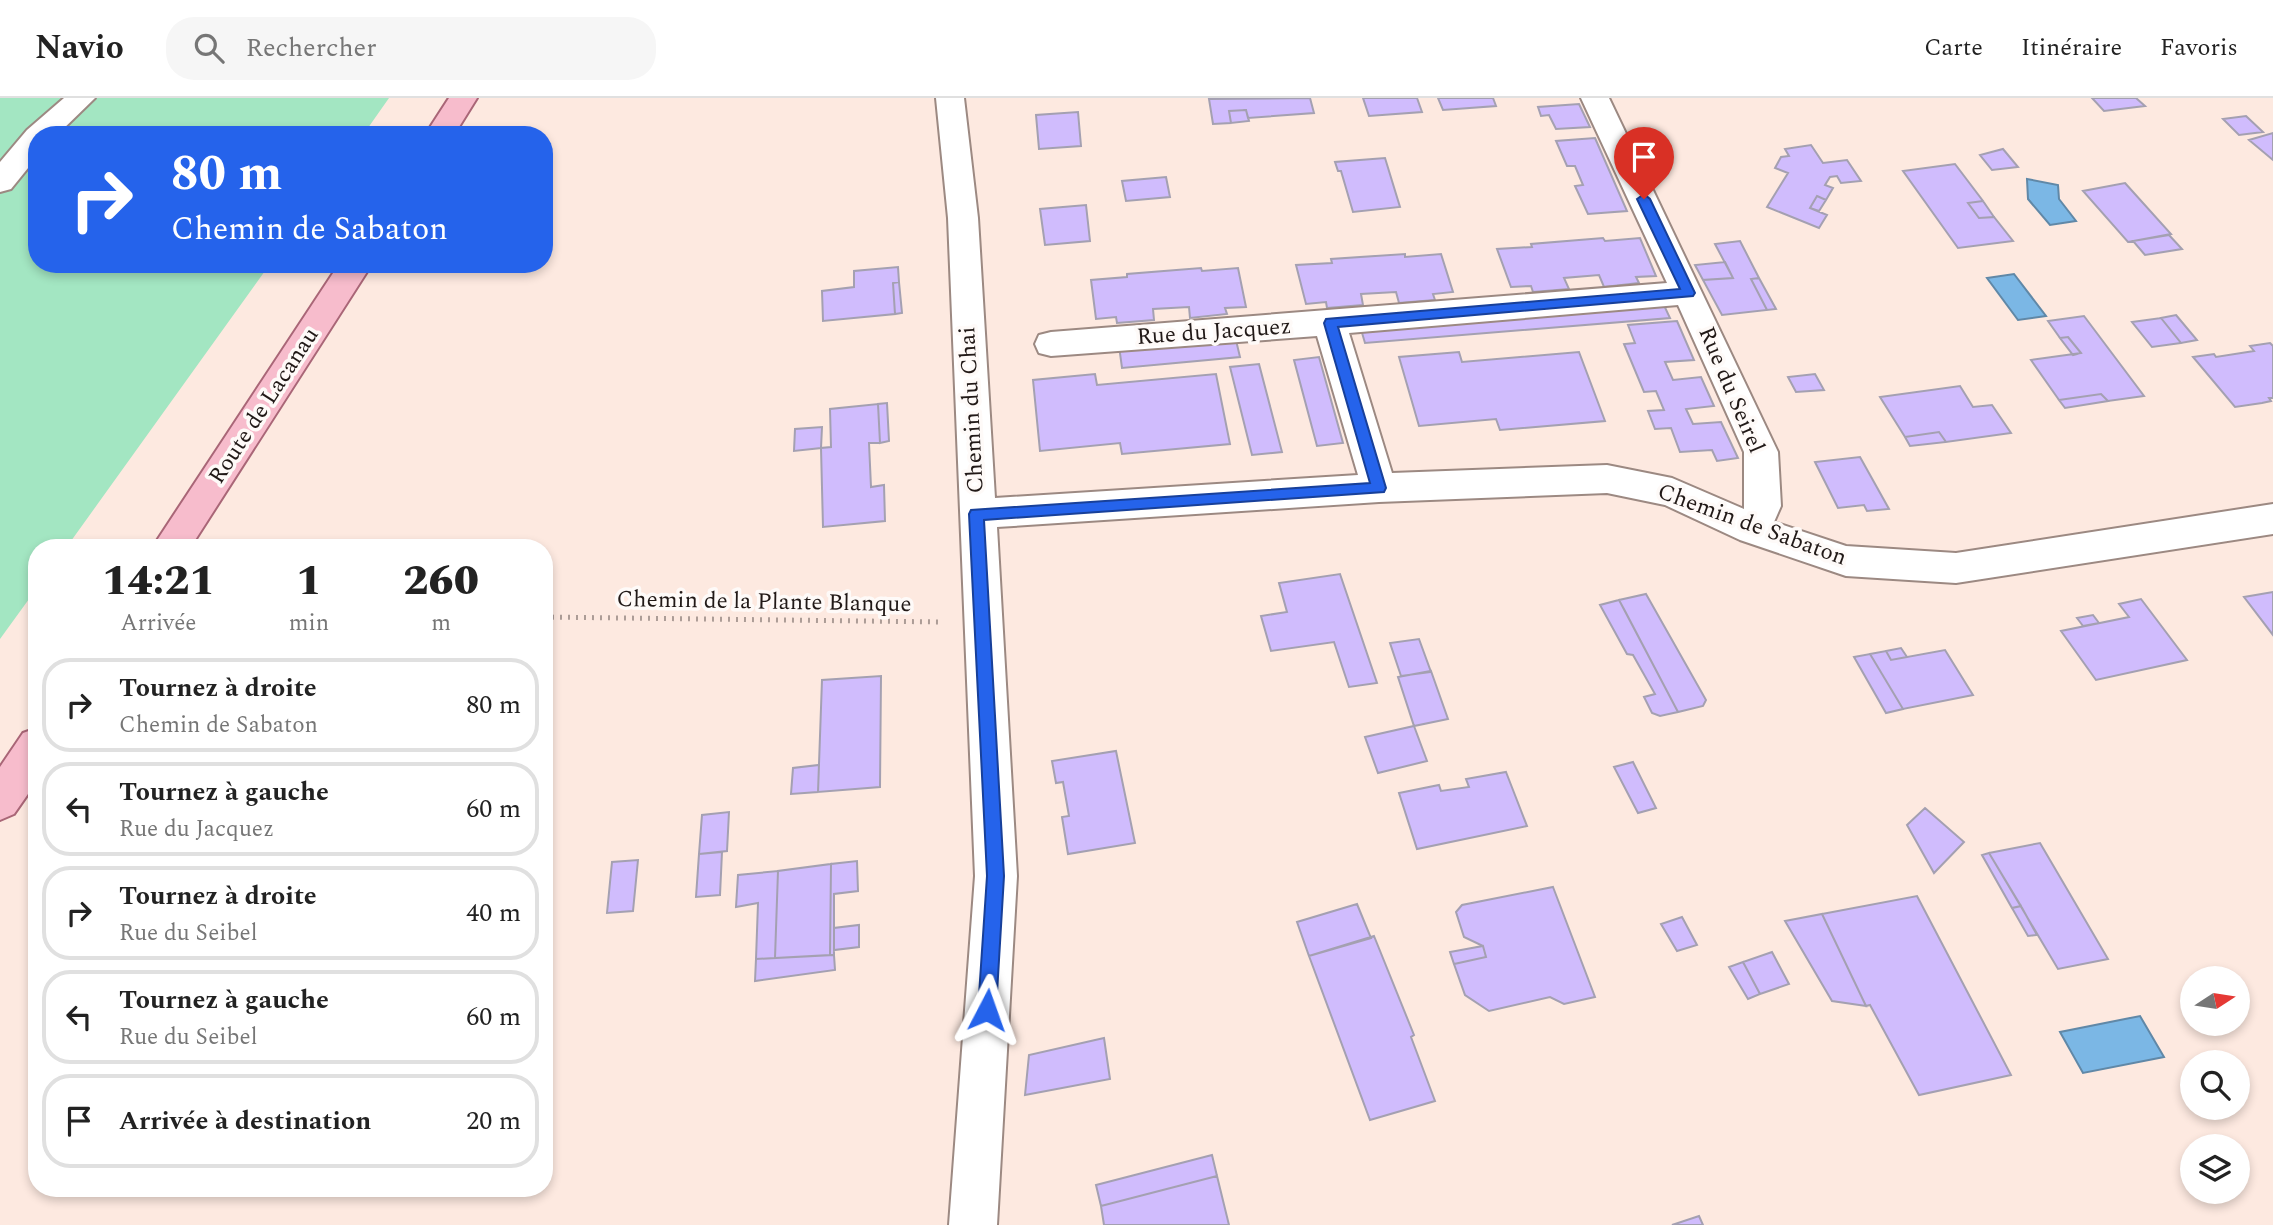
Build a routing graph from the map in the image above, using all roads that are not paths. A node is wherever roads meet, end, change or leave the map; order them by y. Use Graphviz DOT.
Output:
graph roads {
  1 [pos="81,98"];
  2 [pos="463,98"];
  3 [pos="950,98"];
  4 [pos="1595,98"];
  5 [pos="49,126"];
  6 [pos="445,126"];
  7 [pos="28,148"];
  8 [pos="0,182"];
  9 [pos="350,273"];
  10 [pos="1689,293"];
  11 [pos="1331,323"];
  12 [pos="1051,344"];
  13 [pos="1379,488"];
  14 [pos="976,514"];
  15 [pos="2273,519"];
  16 [pos="1753,530"];
  17 [pos="176,539"];
  18 [pos="28,760"];
  19 [pos="0,801"];
  20 [pos="973,1225"];
  1 -- 5 [label="street"];
  2 -- 6 [label="main road"];
  3 -- 14 [label="street, Chemin du Chai"];
  4 -- 10 [label="street, Rue du Seirel"];
  7 -- 8 [label="street"];
  9 -- 17 [label="main road, Route de Lacanau"];
  10 -- 11 [label="street, Rue du Jacquez"];
  10 -- 16 [label="street, Rue du Seirel"];
  11 -- 12 [label="street, Rue du Jacquez"];
  11 -- 13 [label="street"];
  13 -- 14 [label="street, Chemin de Sabaton"];
  13 -- 16 [label="street, Chemin de Sabaton"];
  14 -- 20 [label="street, Chemin du Chai"];
  15 -- 16 [label="street, Chemin de Sabaton"];
  18 -- 19 [label="main road"];
}
